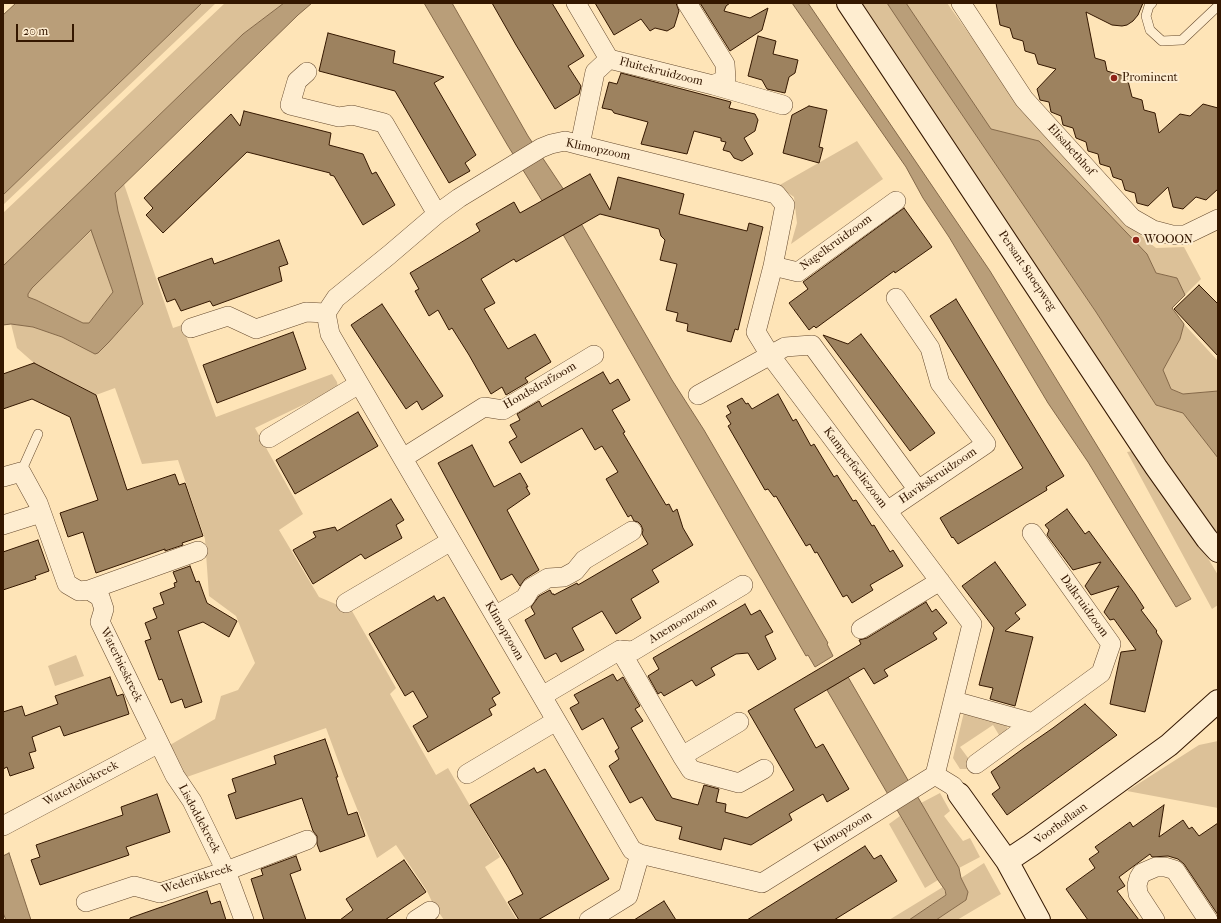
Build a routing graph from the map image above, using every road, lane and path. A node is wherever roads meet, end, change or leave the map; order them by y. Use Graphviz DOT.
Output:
graph roads {
  1 [pos="576,3"];
  2 [pos="687,3"];
  3 [pos="848,3"];
  4 [pos="961,3"];
  5 [pos="1152,3"];
  6 [pos="1218,6"];
  7 [pos="609,59"];
  8 [pos="307,72"];
  9 [pos="713,85"];
  10 [pos="783,105"];
  11 [pos="580,145"];
  12 [pos="896,200"];
  13 [pos="436,214"];
  14 [pos="1218,219"];
  15 [pos="773,266"];
  16 [pos="896,298"];
  17 [pos="326,313"];
  18 [pos="191,328"];
  19 [pos="594,355"];
  20 [pos="770,355"];
  21 [pos="359,384"];
  22 [pos="698,395"];
  23 [pos="38,434"];
  24 [pos="270,438"];
  25 [pos="403,458"];
  26 [pos="21,472"];
  27 [pos="3,477"];
  28 [pos="918,490"];
  29 [pos="887,511"];
  30 [pos="41,513"];
  31 [pos="3,525"];
  32 [pos="632,531"];
  33 [pos="1032,533"];
  34 [pos="451,541"];
  35 [pos="1212,545"];
  36 [pos="198,551"];
  37 [pos="1218,560"];
  38 [pos="940,581"];
  39 [pos="743,585"];
  40 [pos="89,590"];
  41 [pos="346,603"];
  42 [pos="495,616"];
  43 [pos="861,629"];
  44 [pos="620,650"];
  45 [pos="542,696"];
  46 [pos="954,701"];
  47 [pos="1218,701"];
  48 [pos="1218,718"];
  49 [pos="556,721"];
  50 [pos="739,722"];
  51 [pos="1032,723"];
  52 [pos="159,743"];
  53 [pos="1169,745"];
  54 [pos="682,756"];
  55 [pos="976,764"];
  56 [pos="764,769"];
  57 [pos="467,774"];
  58 [pos="935,775"];
  59 [pos="959,794"];
  60 [pos="3,825"];
  61 [pos="308,840"];
  62 [pos="640,854"];
  63 [pos="1007,861"];
  64 [pos="226,871"];
  65 [pos="86,902"];
  66 [pos="244,920"];
  67 [pos="589,920"];
  68 [pos="1039,920"];
  69 [pos="1155,920"];
  70 [pos="1208,920"];
  1 -- 7 [label="street, Fluitekruidzoom"];
  2 -- 9 [label="street, Fluitekruidzoom"];
  3 -- 35 [label="main road, Persant Snoepweg"];
  4 -- 14 [label="street, Elisabethhof"];
  5 -- 6 [label="lane"];
  7 -- 9 [label="street, Fluitekruidzoom"];
  7 -- 11 [label="street, Fluitekruidzoom"];
  8 -- 13 [label="street"];
  9 -- 10 [label="street, Fluitekruidzoom"];
  11 -- 13 [label="street, Klimopzoom"];
  11 -- 15 [label="street, Klimopzoom"];
  12 -- 15 [label="street, Nagelkruidzoom"];
  13 -- 17 [label="street, Klimopzoom"];
  15 -- 20 [label="street, Kamperfoeliezoom"];
  16 -- 28 [label="street, Havikskruidzoom"];
  17 -- 18 [label="street"];
  17 -- 21 [label="street, Klimopzoom"];
  19 -- 25 [label="street, Hondsdrafzoom"];
  20 -- 22 [label="street"];
  20 -- 28 [label="street"];
  20 -- 29 [label="street, Kamperfoeliezoom"];
  21 -- 24 [label="street"];
  21 -- 25 [label="street, Klimopzoom"];
  23 -- 26 [label="lane"];
  25 -- 34 [label="street, Klimopzoom"];
  26 -- 27 [label="street"];
  26 -- 30 [label="street"];
  28 -- 29 [label="street, Havikskruidzoom"];
  29 -- 38 [label="street, Kamperfoeliezoom"];
  30 -- 31 [label="street"];
  30 -- 40 [label="street"];
  32 -- 42 [label="street"];
  33 -- 51 [label="street, Dalkruidzoom"];
  34 -- 41 [label="street"];
  34 -- 42 [label="street, Klimopzoom"];
  35 -- 37 [label="main road, Persant Snoepweg"];
  36 -- 40 [label="street"];
  38 -- 43 [label="street"];
  38 -- 46 [label="street, Kamperfoeliezoom"];
  39 -- 44 [label="street, Anemoonzoom"];
  40 -- 52 [label="street, Waterbieskreek"];
  42 -- 45 [label="street, Klimopzoom"];
  44 -- 45 [label="street, Anemoonzoom"];
  44 -- 54 [label="street"];
  45 -- 49 [label="street, Klimopzoom"];
  46 -- 51 [label="street"];
  46 -- 58 [label="street, Kamperfoeliezoom"];
  47 -- 53 [label="main road, Voorhoflaan"];
  48 -- 53 [label="main road, Voorhoflaan"];
  49 -- 57 [label="street"];
  49 -- 62 [label="street, Klimopzoom"];
  50 -- 54 [label="street"];
  51 -- 55 [label="street, Dalkruidzoom"];
  52 -- 60 [label="street, Waterleliekreek"];
  52 -- 64 [label="street, Lisdoddekreek"];
  53 -- 63 [label="main road, Voorhoflaan"];
  54 -- 56 [label="street"];
  58 -- 59 [label="street"];
  58 -- 62 [label="street, Klimopzoom"];
  59 -- 63 [label="main road"];
  61 -- 64 [label="street, Wederikkreek"];
  62 -- 67 [label="street"];
  63 -- 68 [label="main road"];
  64 -- 65 [label="street, Wederikkreek"];
  64 -- 66 [label="street, Lisdoddekreek"];
  69 -- 70 [label="street"];
}
